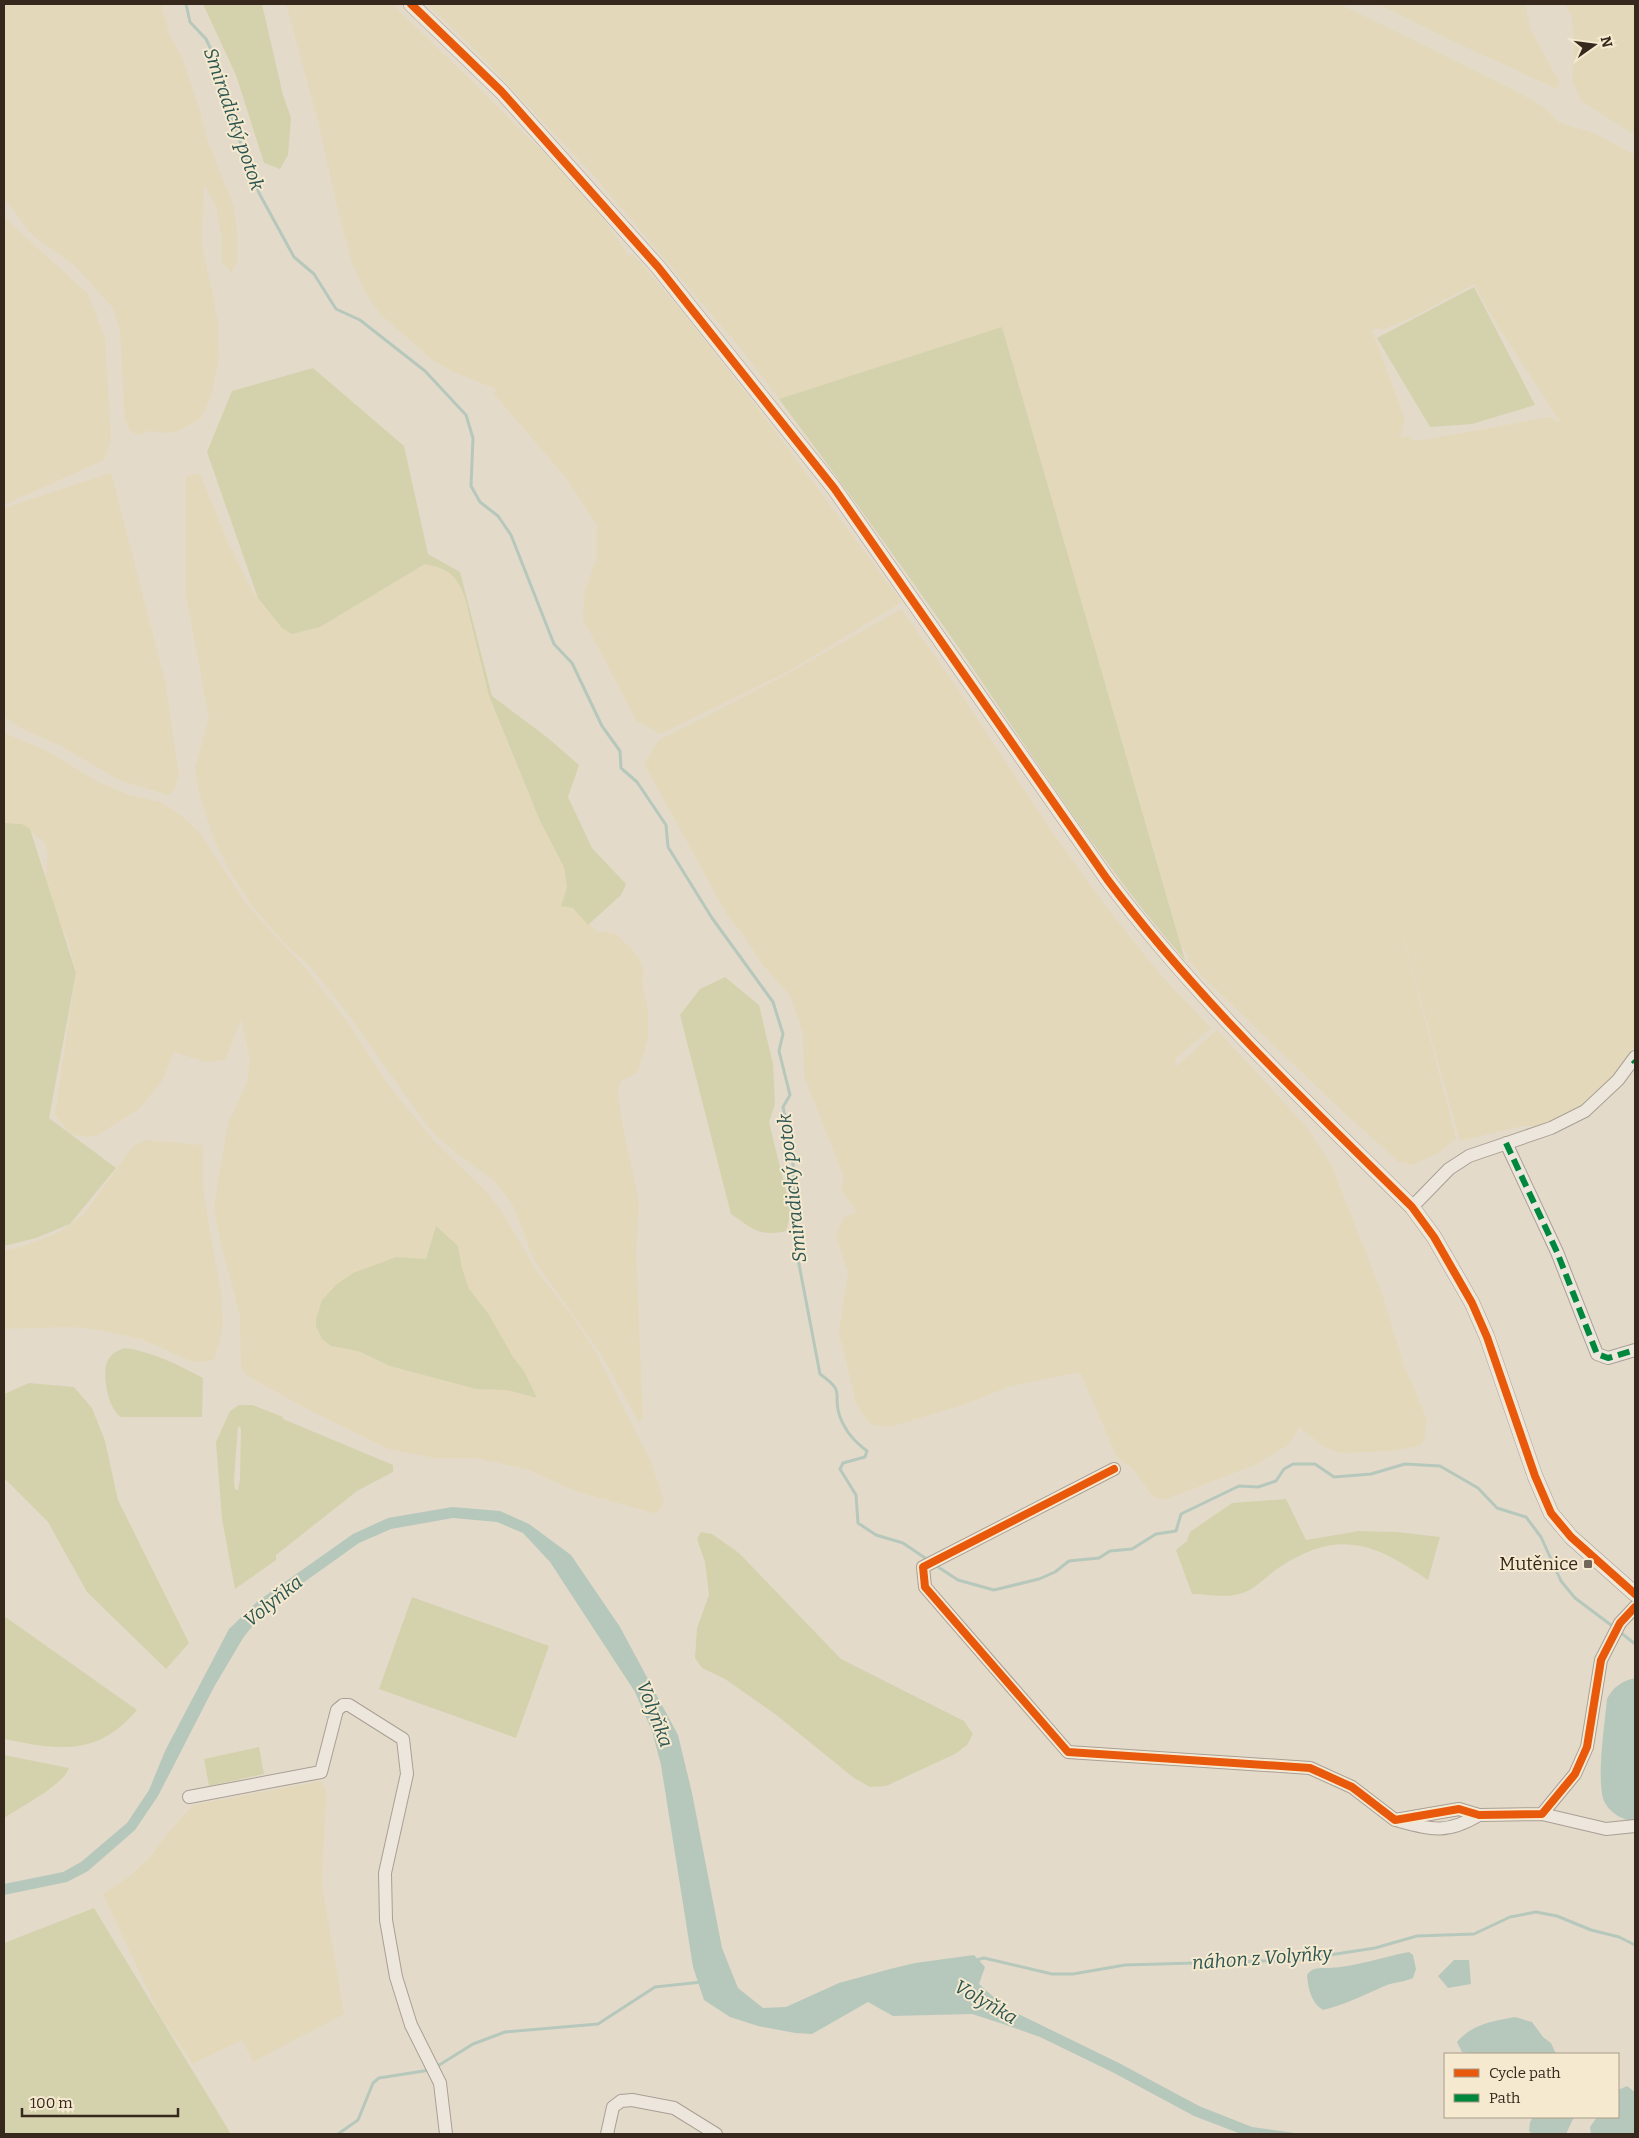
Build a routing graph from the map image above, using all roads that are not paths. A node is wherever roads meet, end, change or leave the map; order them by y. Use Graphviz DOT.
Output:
graph roads {
  1 [pos="411,4"];
  2 [pos="1635,1060"];
  3 [pos="1506,1143"];
  4 [pos="1412,1207"];
  5 [pos="1635,1350"];
  6 [pos="1114,1469"];
  7 [pos="1635,1594"];
  8 [pos="1635,1607"];
  9 [pos="189,1797"];
  10 [pos="1542,1814"];
  11 [pos="1635,1826"];
  12 [pos="446,2134"];
  13 [pos="607,2134"];
  14 [pos="716,2134"];
  1 -- 4 [label="street"];
  2 -- 3 [label="street"];
  3 -- 4 [label="street"];
  3 -- 5 [label="street"];
  4 -- 7 [label="street"];
  6 -- 10 [label="street"];
  8 -- 10 [label="street"];
  9 -- 12 [label="street"];
  10 -- 11 [label="street"];
  13 -- 14 [label="street"];
}
